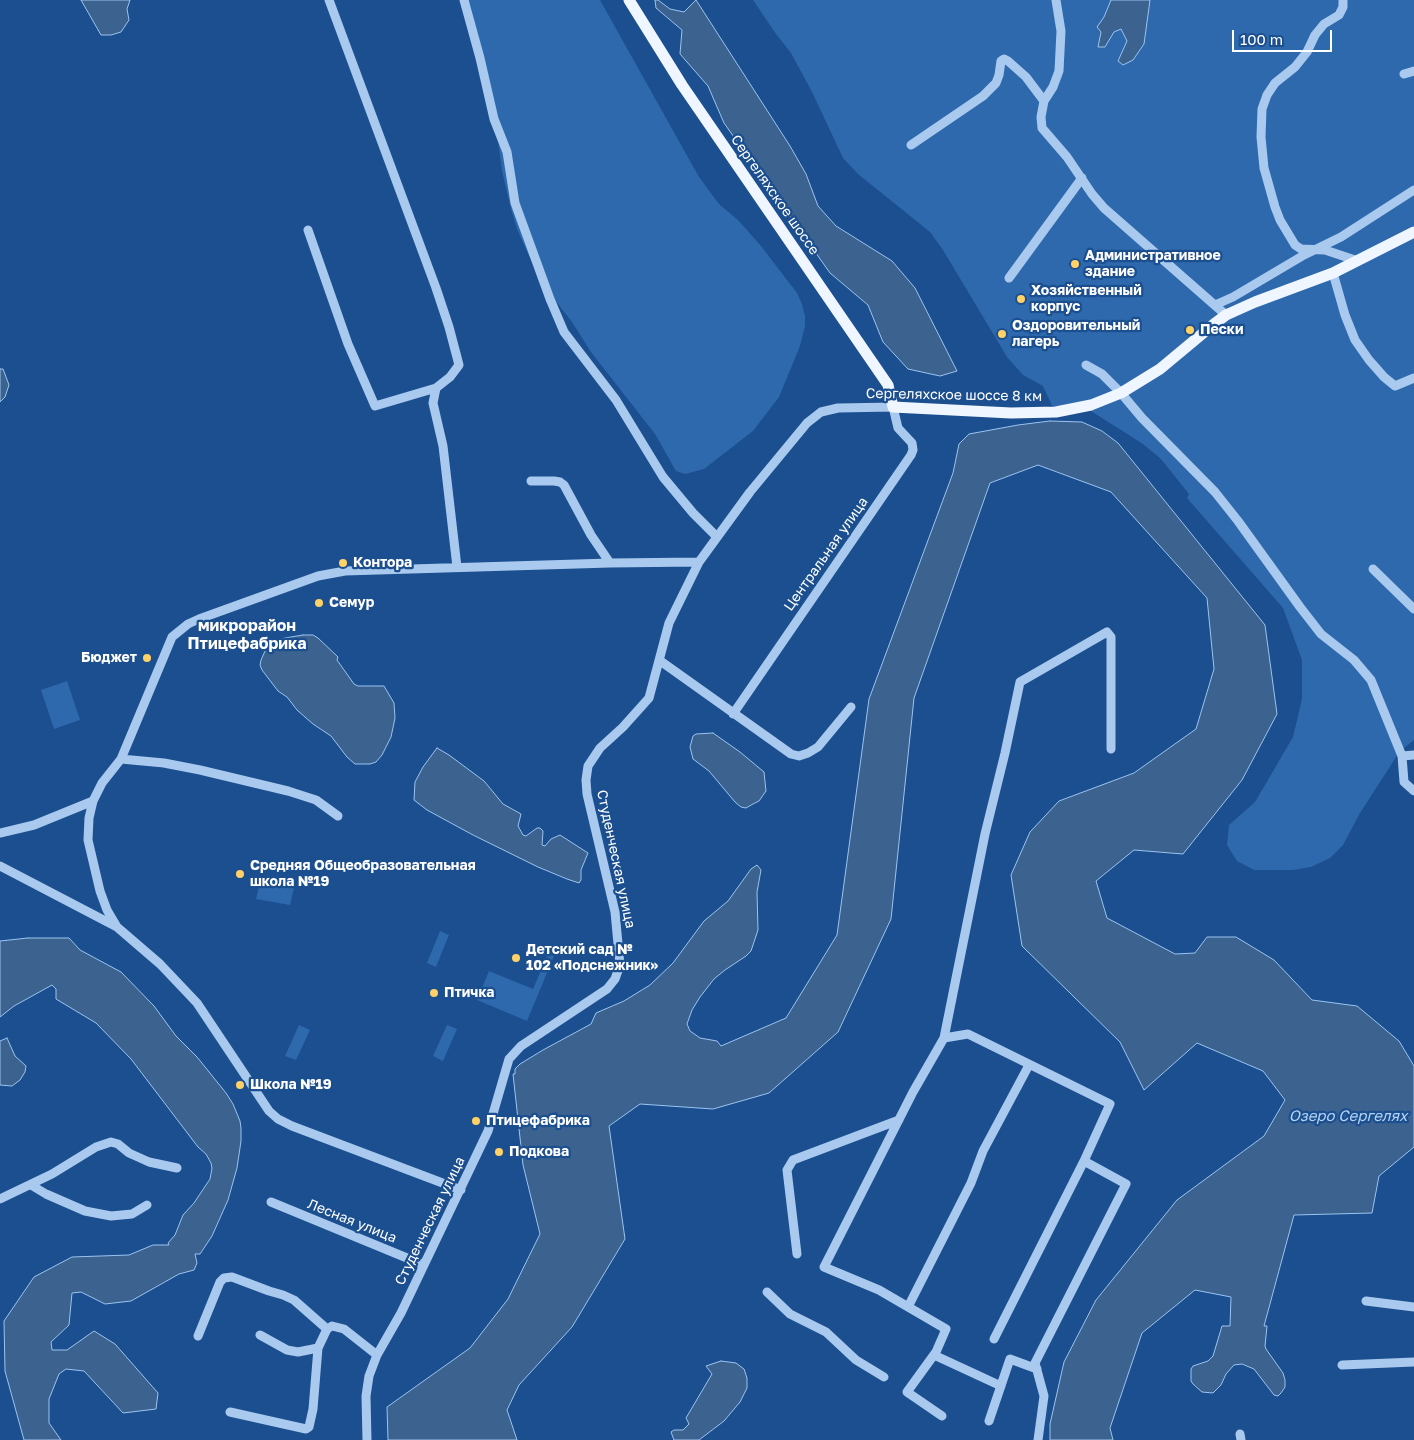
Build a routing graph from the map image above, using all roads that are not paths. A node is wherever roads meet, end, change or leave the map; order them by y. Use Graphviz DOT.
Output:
graph roads {
  1 [pos="329,0"];
  2 [pos="464,0"];
  3 [pos="630,0"];
  4 [pos="1056,0"];
  5 [pos="1343,0"];
  6 [pos="1414,71"];
  7 [pos="1404,74"];
  8 [pos="1044,101"];
  9 [pos="910,145"];
  10 [pos="1082,178"];
  11 [pos="1414,190"];
  12 [pos="308,230"];
  13 [pos="1412,237"];
  14 [pos="1314,250"];
  15 [pos="1358,260"];
  16 [pos="1333,273"];
  17 [pos="1009,278"];
  18 [pos="1214,305"];
  19 [pos="1226,315"];
  20 [pos="1086,365"];
  21 [pos="1414,378"];
  22 [pos="436,388"];
  23 [pos="1122,393"];
  24 [pos="893,406"];
  25 [pos="531,481"];
  26 [pos="717,537"];
  27 [pos="699,562"];
  28 [pos="610,563"];
  29 [pos="458,568"];
  30 [pos="1373,569"];
  31 [pos="1414,609"];
  32 [pos="659,660"];
  33 [pos="851,707"];
  34 [pos="733,714"];
  35 [pos="1111,749"];
  36 [pos="1414,754"];
  37 [pos="1402,756"];
  38 [pos="121,759"];
  39 [pos="1414,791"];
  40 [pos="93,801"];
  41 [pos="338,816"];
  42 [pos="0,833"];
  43 [pos="0,866"];
  44 [pos="117,927"];
  45 [pos="944,1038"];
  46 [pos="1029,1065"];
  47 [pos="899,1120"];
  48 [pos="1084,1161"];
  49 [pos="177,1168"];
  50 [pos="31,1185"];
  51 [pos="461,1190"];
  52 [pos="0,1199"];
  53 [pos="271,1202"];
  54 [pos="147,1205"];
  55 [pos="797,1254"];
  56 [pos="424,1265"];
  57 [pos="766,1292"];
  58 [pos="1366,1301"];
  59 [pos="908,1307"];
  60 [pos="1414,1307"];
  61 [pos="327,1329"];
  62 [pos="260,1334"];
  63 [pos="198,1336"];
  64 [pos="994,1339"];
  65 [pos="318,1348"];
  66 [pos="376,1355"];
  67 [pos="934,1355"];
  68 [pos="1414,1362"];
  69 [pos="1342,1365"];
  70 [pos="1037,1369"];
  71 [pos="884,1378"];
  72 [pos="1001,1386"];
  73 [pos="230,1412"];
  74 [pos="942,1416"];
  75 [pos="989,1421"];
  76 [pos="367,1440"];
  77 [pos="1038,1440"];
  1 -- 22 [label="street"];
  2 -- 26 [label="street"];
  3 -- 24 [label="main road, Сергеляхское шоссе"];
  4 -- 8 [label="street"];
  5 -- 14 [label="street"];
  6 -- 7 [label="street"];
  8 -- 9 [label="street"];
  8 -- 10 [label="street"];
  10 -- 17 [label="street"];
  10 -- 18 [label="street"];
  11 -- 14 [label="street"];
  12 -- 22 [label="street"];
  13 -- 15 [label="main road, Сергеляхское шоссе 8 км"];
  14 -- 15 [label="street"];
  14 -- 18 [label="street"];
  15 -- 16 [label="main road, Сергеляхское шоссе 8 км"];
  16 -- 19 [label="main road, Сергеляхское шоссе 8 км"];
  16 -- 21 [label="street"];
  18 -- 19 [label="street"];
  19 -- 23 [label="main road, Сергеляхское шоссе 8 км"];
  20 -- 23 [label="street"];
  22 -- 29 [label="street"];
  23 -- 24 [label="main road, Сергеляхское шоссе 8 км"];
  23 -- 37 [label="street"];
  24 -- 26 [label="street, Сергеляхское шоссе 8 км"];
  24 -- 34 [label="street, Центральная улица"];
  25 -- 28 [label="street"];
  26 -- 27 [label="street, Сергеляхское шоссе 8 км"];
  27 -- 28 [label="street"];
  27 -- 32 [label="street, Студенческая улица"];
  28 -- 29 [label="street"];
  29 -- 38 [label="street"];
  30 -- 31 [label="street"];
  32 -- 34 [label="street"];
  32 -- 51 [label="street, Студенческая улица"];
  33 -- 34 [label="street"];
  35 -- 45 [label="street"];
  36 -- 37 [label="street"];
  37 -- 39 [label="street"];
  38 -- 40 [label="street"];
  38 -- 41 [label="street"];
  40 -- 42 [label="street"];
  40 -- 44 [label="street"];
  43 -- 44 [label="street"];
  44 -- 51 [label="street"];
  45 -- 46 [label="street"];
  45 -- 47 [label="street"];
  46 -- 48 [label="street"];
  46 -- 59 [label="street"];
  47 -- 55 [label="street"];
  47 -- 59 [label="street"];
  48 -- 64 [label="street"];
  48 -- 70 [label="street"];
  49 -- 50 [label="street"];
  50 -- 52 [label="street"];
  50 -- 54 [label="street"];
  51 -- 56 [label="street, Студенческая улица"];
  53 -- 56 [label="street, Лесная улица"];
  56 -- 66 [label="street, Студенческая улица"];
  57 -- 71 [label="street"];
  58 -- 60 [label="street"];
  59 -- 67 [label="street"];
  61 -- 63 [label="street"];
  61 -- 65 [label="street"];
  61 -- 66 [label="street"];
  62 -- 65 [label="street"];
  65 -- 73 [label="street"];
  66 -- 76 [label="street, Студенческая улица"];
  67 -- 72 [label="street"];
  67 -- 74 [label="street"];
  68 -- 69 [label="street"];
  70 -- 72 [label="street"];
  70 -- 77 [label="street"];
  72 -- 75 [label="street"];
}
